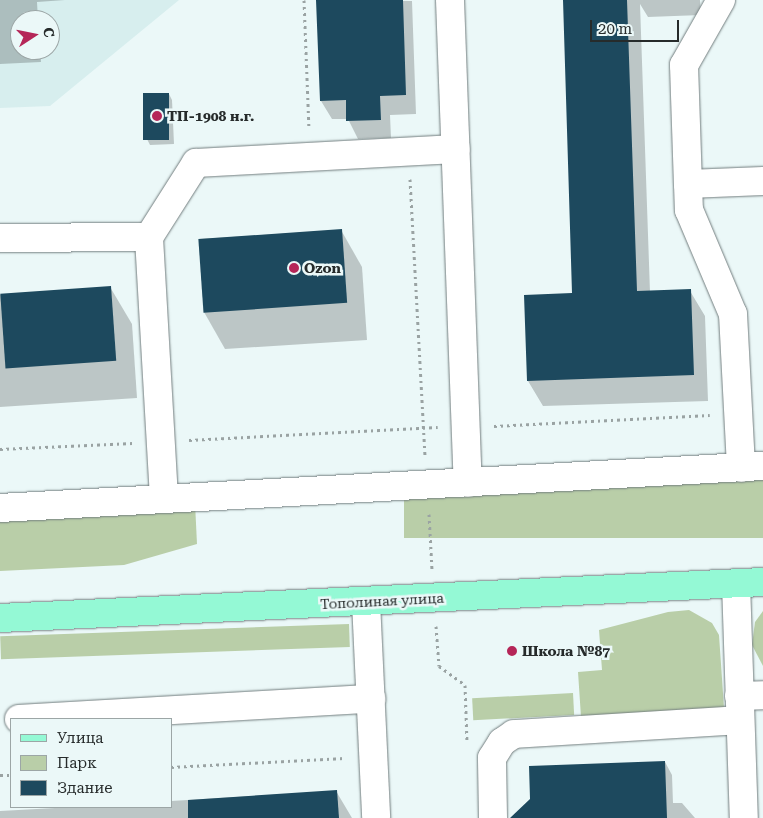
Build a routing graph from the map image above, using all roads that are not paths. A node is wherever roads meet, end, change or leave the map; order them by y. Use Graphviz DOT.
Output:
graph roads {
  1 [pos="450,0"];
  2 [pos="721,0"];
  3 [pos="456,149"];
  4 [pos="763,181"];
  5 [pos="688,184"];
  6 [pos="0,238"];
  7 [pos="149,238"];
  8 [pos="752,467"];
  9 [pos="468,483"];
  10 [pos="164,498"];
  11 [pos="0,508"];
  12 [pos="763,582"];
  13 [pos="736,583"];
  14 [pos="366,602"];
  15 [pos="0,618"];
  16 [pos="370,700"];
  17 [pos="747,704"];
  18 [pos="37,718"];
  19 [pos="376,818"];
  20 [pos="493,818"];
  21 [pos="744,818"];
  1 -- 3 [label="street"];
  2 -- 5 [label="street"];
  3 -- 7 [label="street"];
  3 -- 9 [label="street"];
  4 -- 5 [label="street"];
  5 -- 8 [label="street"];
  6 -- 7 [label="street"];
  7 -- 10 [label="street"];
  8 -- 9 [label="street"];
  9 -- 10 [label="street"];
  10 -- 11 [label="street"];
  12 -- 13 [label="main road, Тополиная улица"];
  13 -- 14 [label="main road, Тополиная улица"];
  13 -- 17 [label="street"];
  14 -- 15 [label="main road, Тополиная улица"];
  14 -- 16 [label="street"];
  16 -- 18 [label="street"];
  16 -- 19 [label="street"];
  17 -- 20 [label="street"];
  17 -- 21 [label="street"];
}
